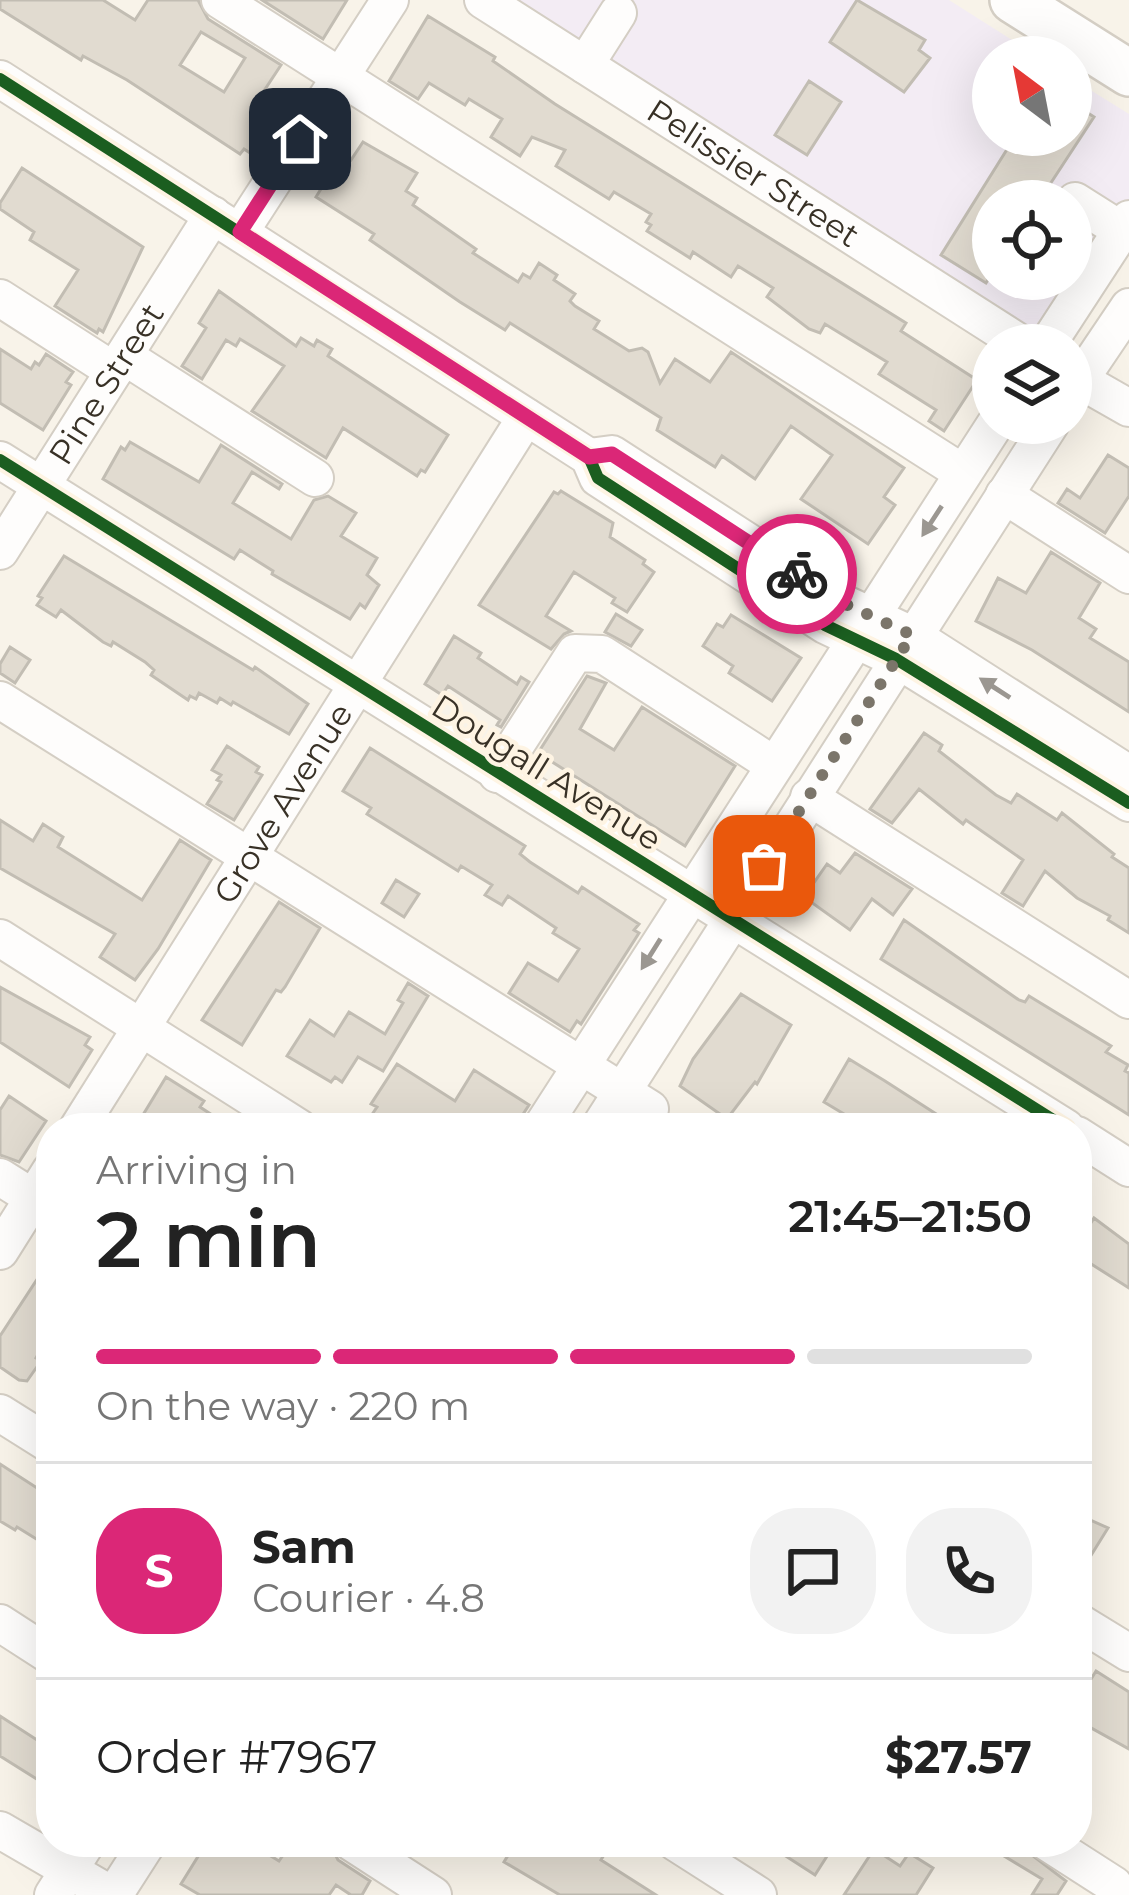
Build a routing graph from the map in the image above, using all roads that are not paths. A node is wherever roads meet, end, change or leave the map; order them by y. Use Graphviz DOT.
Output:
graph roads {
  1 [pos="220,0"];
  2 [pos="390,0"];
  3 [pos="484,0"];
  4 [pos="1013,0"];
  5 [pos="618,13"];
  6 [pos="585,65"];
  7 [pos="1129,73"];
  8 [pos="340,76"];
  9 [pos="0,79"];
  10 [pos="1092,209"];
  11 [pos="227,223"];
  12 [pos="1125,225"];
  13 [pos="0,298"];
  14 [pos="1129,307"];
  15 [pos="1009,324"];
  16 [pos="1061,324"];
  17 [pos="1092,358"];
  18 [pos="119,364"];
  19 [pos="1092,391"];
  20 [pos="1129,408"];
  21 [pos="526,416"];
  22 [pos="982,444"];
  23 [pos="1037,444"];
  24 [pos="0,460"];
  25 [pos="963,473"];
  26 [pos="315,478"];
  27 [pos="41,486"];
  28 [pos="1004,495"];
  29 [pos="0,551"];
  30 [pos="1129,575"];
  31 [pos="863,628"];
  32 [pos="904,647"];
  33 [pos="357,685"];
  34 [pos="0,700"];
  35 [pos="774,765"];
  36 [pos="1129,774"];
  37 [pos="497,775"];
  38 [pos="809,796"];
  39 [pos="1129,803"];
  40 [pos="248,856"];
  41 [pos="690,894"];
  42 [pos="732,917"];
  43 [pos="0,938"];
  44 [pos="1129,1000"];
  45 [pos="141,1028"];
  46 [pos="580,1066"];
  47 [pos="636,1100"];
  48 [pos="87,1113"];
  49 [pos="275,1113"];
  50 [pos="550,1113"];
  51 [pos="619,1113"];
  52 [pos="1039,1113"];
  53 [pos="1092,1145"];
  54 [pos="1129,1168"];
  55 [pos="0,1177"];
  56 [pos="36,1190"];
  57 [pos="36,1205"];
  58 [pos="0,1251"];
  59 [pos="0,1413"];
  60 [pos="36,1436"];
  61 [pos="0,1624"];
  62 [pos="1092,1630"];
  63 [pos="36,1647"];
  64 [pos="1129,1653"];
  65 [pos="0,1830"];
  66 [pos="36,1851"];
  67 [pos="138,1857"];
  68 [pos="373,1857"];
  69 [pos="698,1857"];
  70 [pos="1075,1857"];
  71 [pos="69,1870"];
  72 [pos="1117,1880"];
  73 [pos="113,1895"];
  74 [pos="433,1895"];
  75 [pos="758,1895"];
  1 -- 8 [label="street"];
  2 -- 8 [label="street, Pine Street"];
  3 -- 6 [label="street, Pelissier Street"];
  4 -- 7 [label="main road"];
  5 -- 6 [label="street"];
  6 -- 15 [label="street, Pelissier Street"];
  8 -- 11 [label="street, Pine Street"];
  8 -- 25 [label="street"];
  9 -- 11 [label="street"];
  10 -- 12 [label="street"];
  11 -- 18 [label="street, Pine Street"];
  11 -- 21 [label="street"];
  12 -- 16 [label="street"];
  13 -- 18 [label="street"];
  14 -- 17 [label="street"];
  18 -- 26 [label="street"];
  18 -- 27 [label="street, Pine Street"];
  19 -- 20 [label="street"];
  21 -- 31 [label="street"];
  21 -- 33 [label="street, Grove Avenue"];
  22 -- 25 [label="street"];
  23 -- 28 [label="street"];
  24 -- 27 [label="street, Dougall Avenue"];
  25 -- 31 [label="street, one-way"];
  27 -- 29 [label="street, Pine Street"];
  27 -- 33 [label="street, Dougall Avenue"];
  28 -- 30 [label="street"];
  28 -- 32 [label="street"];
  31 -- 32 [label="street"];
  31 -- 35 [label="street"];
  36 -- 32 [label="street, one-way"];
  32 -- 38 [label="street"];
  32 -- 39 [label="street"];
  33 -- 37 [label="street, Dougall Avenue"];
  33 -- 40 [label="street, Grove Avenue"];
  34 -- 40 [label="street"];
  35 -- 37 [label="street"];
  35 -- 41 [label="street"];
  37 -- 41 [label="street, Dougall Avenue"];
  38 -- 42 [label="street"];
  38 -- 44 [label="street"];
  40 -- 45 [label="street, Grove Avenue"];
  40 -- 46 [label="street"];
  41 -- 42 [label="street, Dougall Avenue"];
  41 -- 46 [label="street, one-way"];
  42 -- 47 [label="street"];
  42 -- 52 [label="street, Dougall Avenue"];
  43 -- 45 [label="street"];
  45 -- 48 [label="street, Grove Avenue"];
  45 -- 49 [label="street"];
  46 -- 47 [label="street"];
  46 -- 50 [label="street"];
  47 -- 51 [label="street"];
  53 -- 54 [label="street"];
  55 -- 56 [label="street"];
  57 -- 58 [label="street"];
  59 -- 60 [label="street"];
  61 -- 63 [label="street"];
  62 -- 64 [label="street"];
  65 -- 66 [label="street"];
  67 -- 73 [label="street"];
  68 -- 74 [label="street"];
  69 -- 75 [label="street"];
  70 -- 72 [label="street"];
  71 -- 73 [label="street"];
}
